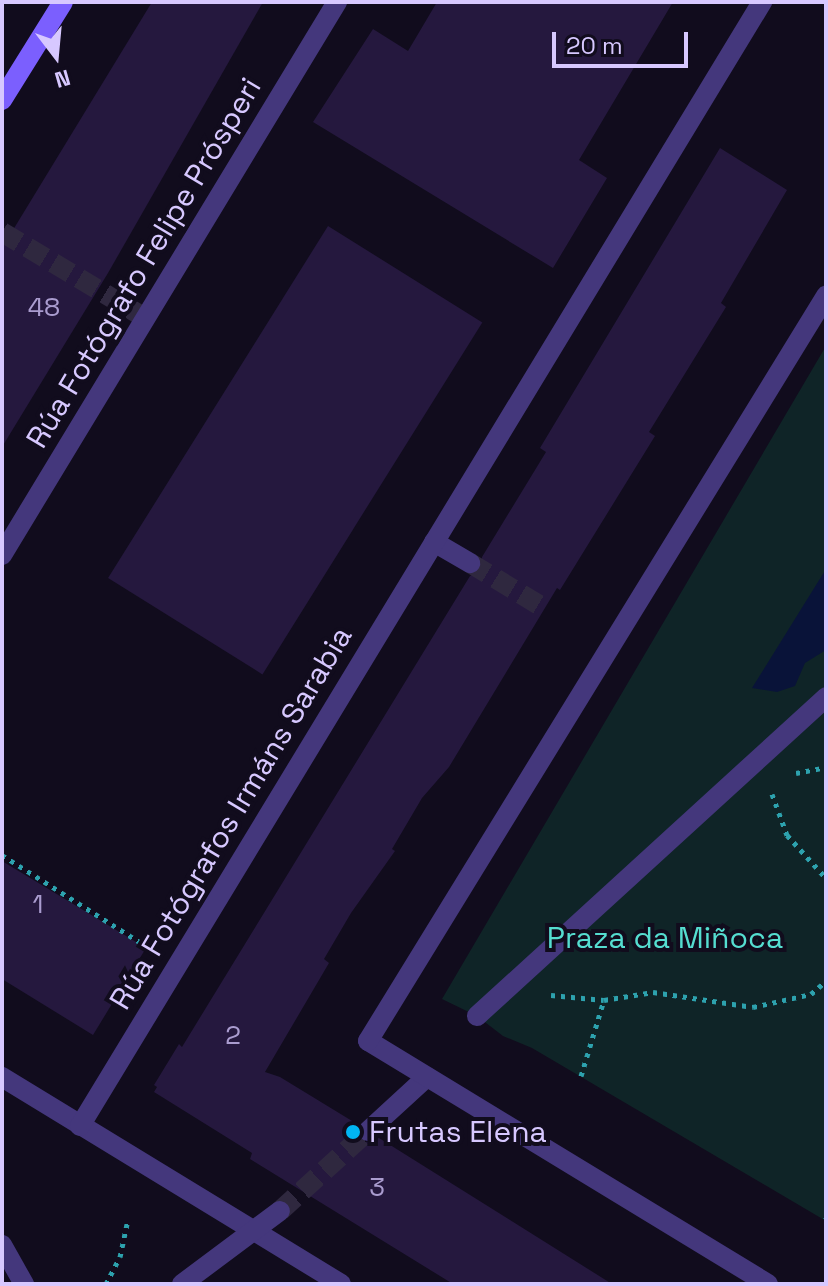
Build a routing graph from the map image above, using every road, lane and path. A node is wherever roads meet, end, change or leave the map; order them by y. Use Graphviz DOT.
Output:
graph roads {
  1 [pos="63,2"];
  2 [pos="337,2"];
  3 [pos="762,2"];
  4 [pos="2,100"];
  5 [pos="826,296"];
  6 [pos="434,542"];
  7 [pos="2,555"];
  8 [pos="470,563"];
  9 [pos="826,697"];
  10 [pos="770,788"];
  11 [pos="2,855"];
  12 [pos="826,878"];
  13 [pos="146,946"];
  14 [pos="826,981"];
  15 [pos="547,995"];
  16 [pos="604,1000"];
  17 [pos="477,1016"];
  18 [pos="581,1076"];
  19 [pos="2,1077"];
  20 [pos="427,1077"];
  21 [pos="80,1126"];
  22 [pos="368,1131"];
  23 [pos="280,1211"];
  24 [pos="128,1220"];
  25 [pos="251,1230"];
  26 [pos="2,1245"];
  27 [pos="24,1284"];
  28 [pos="106,1284"];
  29 [pos="182,1284"];
  30 [pos="341,1284"];
  31 [pos="768,1284"];
  1 -- 4 [label="main road"];
  2 -- 7 [label="street, Rúa Fotógrafo Felipe Prósperi"];
  3 -- 6 [label="street, Rúa Fotógrafos Irmáns Sarabia"];
  5 -- 20 [label="street"];
  6 -- 8 [label="street"];
  6 -- 21 [label="street, Rúa Fotógrafos Irmáns Sarabia"];
  9 -- 17 [label="street"];
  10 -- 12 [label="path"];
  11 -- 13 [label="path"];
  14 -- 16 [label="path"];
  15 -- 16 [label="path"];
  16 -- 18 [label="path"];
  19 -- 21 [label="street"];
  20 -- 22 [label="street"];
  20 -- 31 [label="street"];
  21 -- 25 [label="street"];
  23 -- 25 [label="street"];
  24 -- 28 [label="path"];
  25 -- 29 [label="street"];
  25 -- 30 [label="street"];
  26 -- 27 [label="street"];
}
